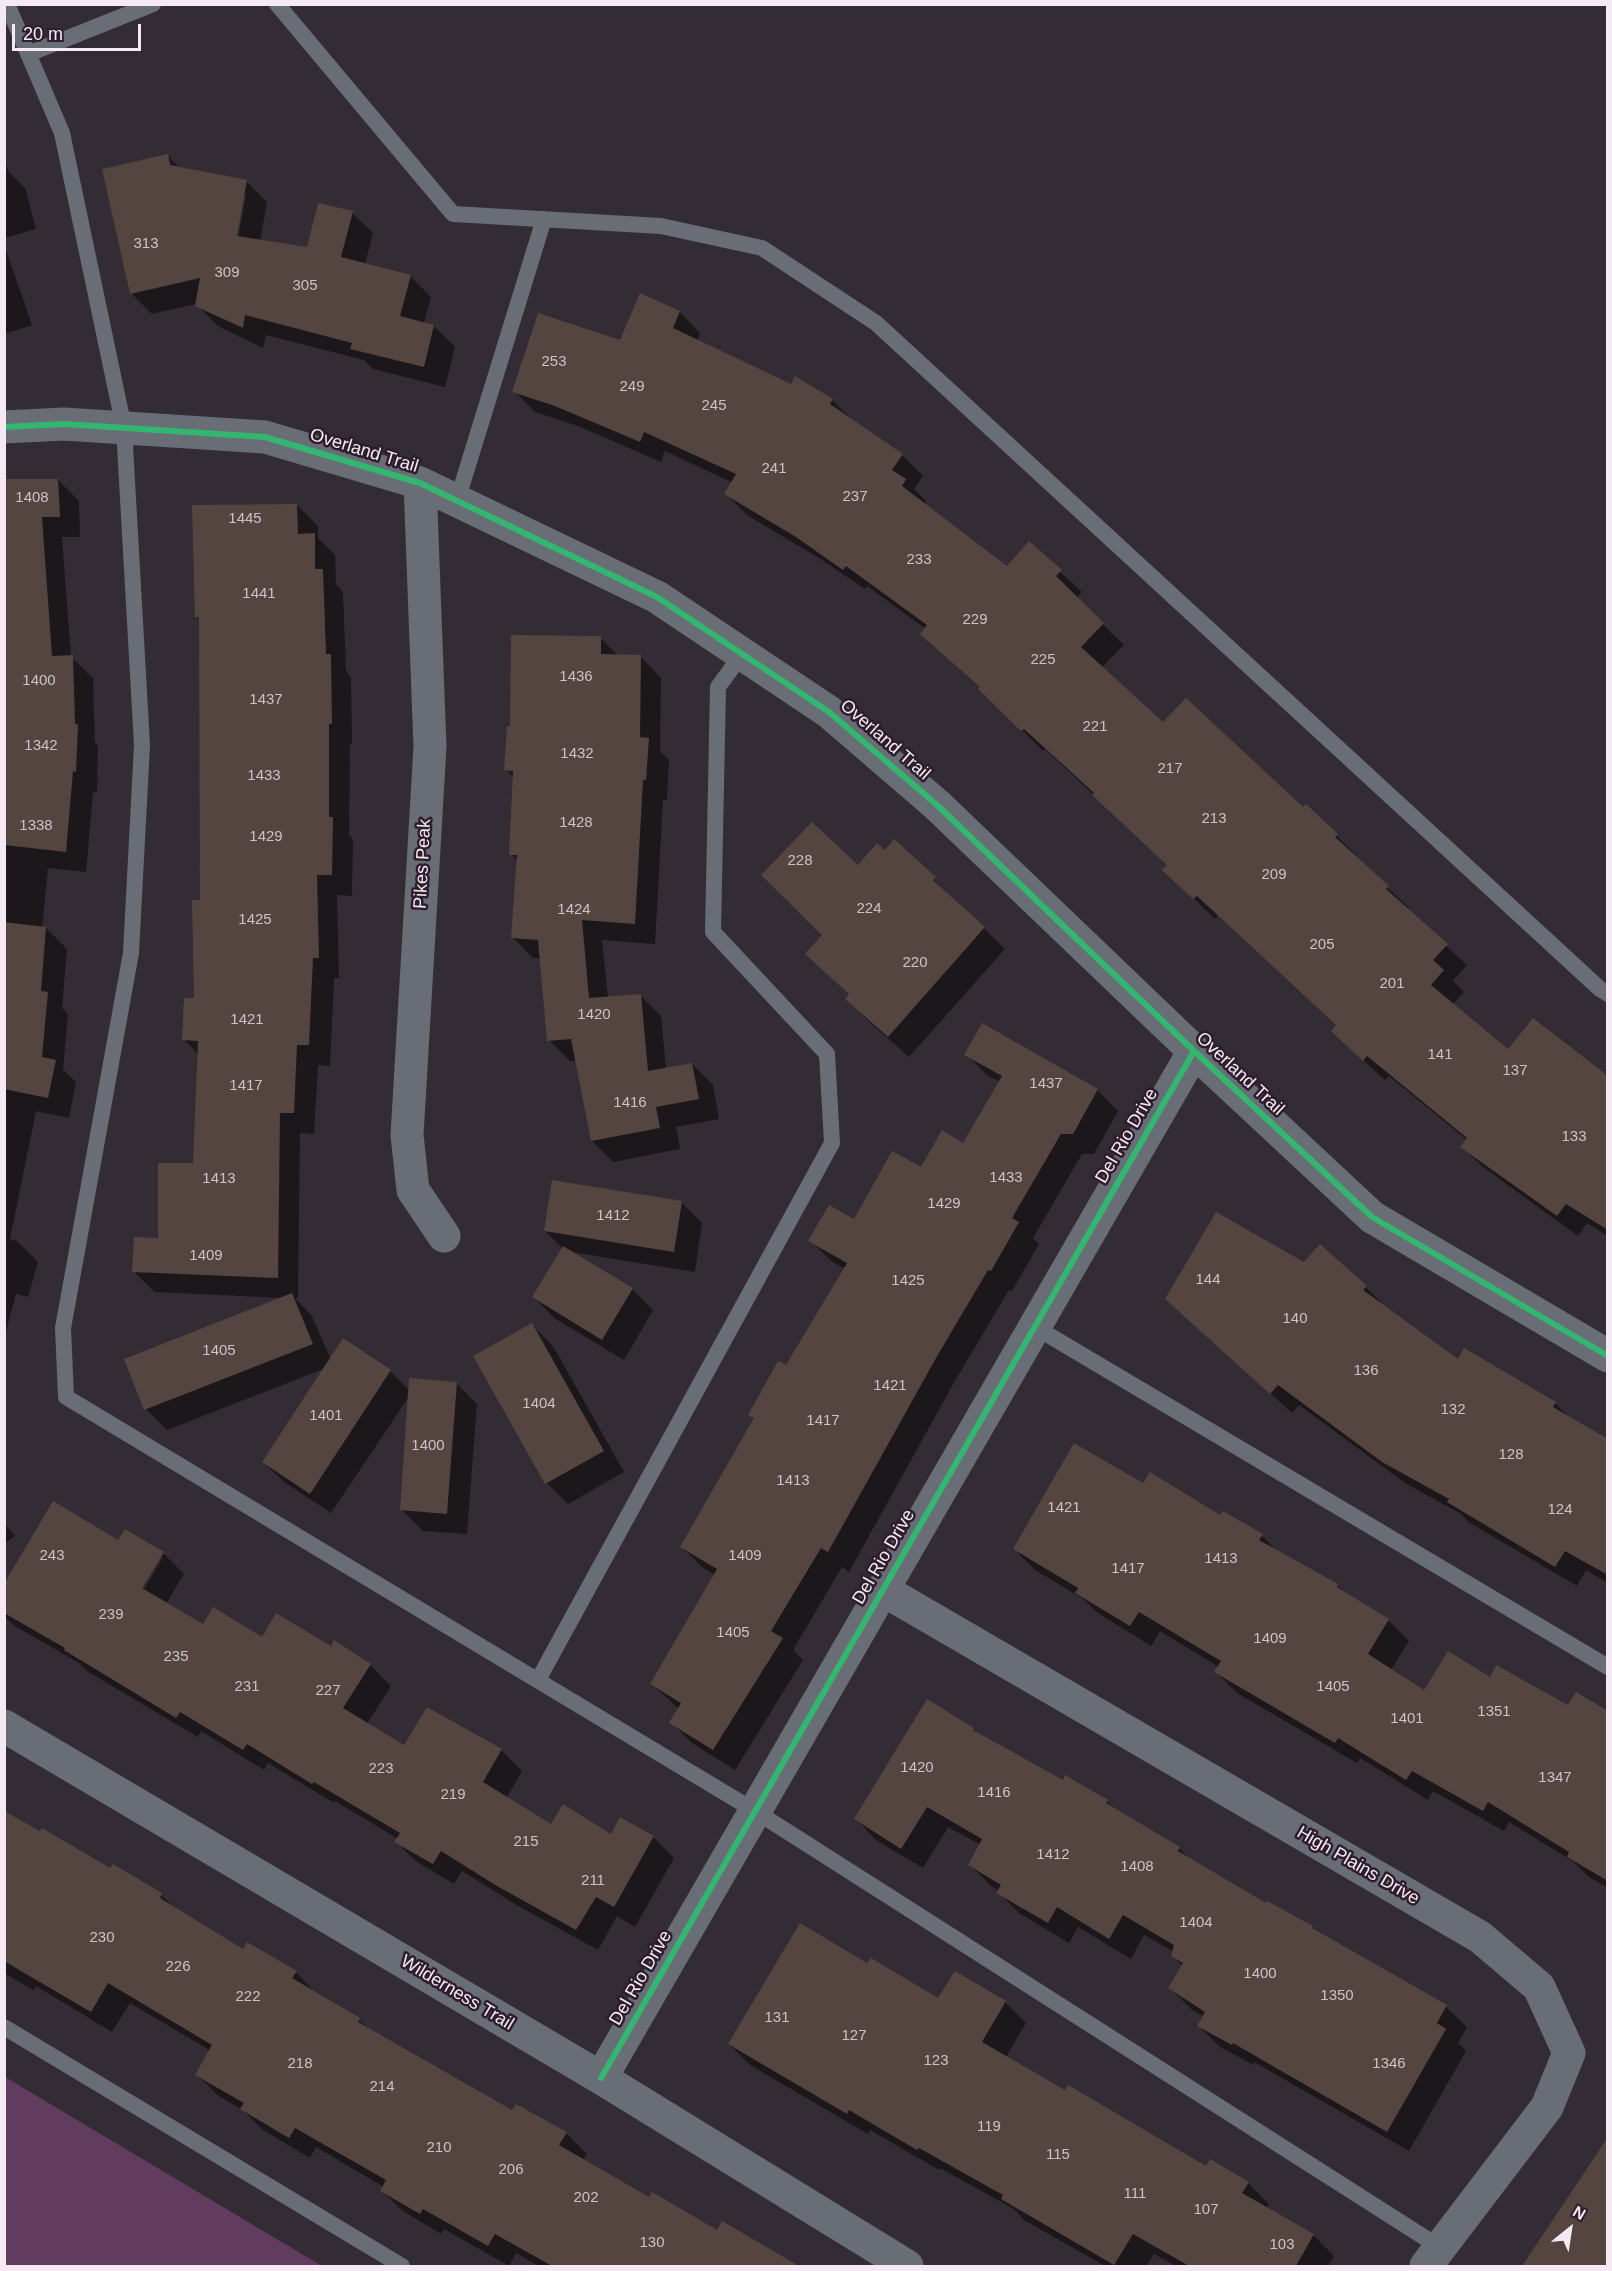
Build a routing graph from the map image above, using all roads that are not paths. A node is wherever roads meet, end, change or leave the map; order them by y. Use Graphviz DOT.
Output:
graph roads {
  1 [pos="7,4"];
  2 [pos="153,4"];
  3 [pos="277,4"];
  4 [pos="28,54"];
  5 [pos="544,219"];
  6 [pos="4,427"];
  7 [pos="124,428"];
  8 [pos="420,483"];
  9 [pos="457,501"];
  10 [pos="743,653"];
  11 [pos="1608,994"];
  12 [pos="1194,1051"];
  13 [pos="444,1236"];
  14 [pos="1035,1327"];
  15 [pos="1608,1356"];
  16 [pos="883,1590"];
  17 [pos="1608,1667"];
  18 [pos="538,1680"];
  19 [pos="4,1726"];
  20 [pos="755,1811"];
  21 [pos="4,2027"];
  22 [pos="601,2078"];
  23 [pos="1433,2257"];
  24 [pos="402,2266"];
  25 [pos="906,2266"];
  1 -- 4 [label="lane"];
  2 -- 4 [label="lane"];
  3 -- 5 [label="lane"];
  4 -- 7 [label="lane"];
  5 -- 9 [label="lane"];
  5 -- 11 [label="lane"];
  6 -- 7 [label="street, Overland Trail"];
  7 -- 8 [label="street, Overland Trail"];
  7 -- 18 [label="lane"];
  8 -- 9 [label="street, Overland Trail"];
  8 -- 13 [label="street, Pikes Peak"];
  9 -- 10 [label="street, Overland Trail"];
  10 -- 12 [label="street, Overland Trail"];
  10 -- 18 [label="lane"];
  12 -- 14 [label="street, Del Rio Drive"];
  12 -- 15 [label="street, Overland Trail"];
  14 -- 16 [label="street, Del Rio Drive"];
  14 -- 17 [label="lane"];
  16 -- 20 [label="street, Del Rio Drive"];
  16 -- 23 [label="street, High Plains Drive"];
  18 -- 20 [label="lane"];
  19 -- 22 [label="street, Wilderness Trail"];
  20 -- 22 [label="street, Del Rio Drive"];
  20 -- 23 [label="lane"];
  21 -- 24 [label="lane"];
  22 -- 25 [label="street, Wilderness Trail"];
}
